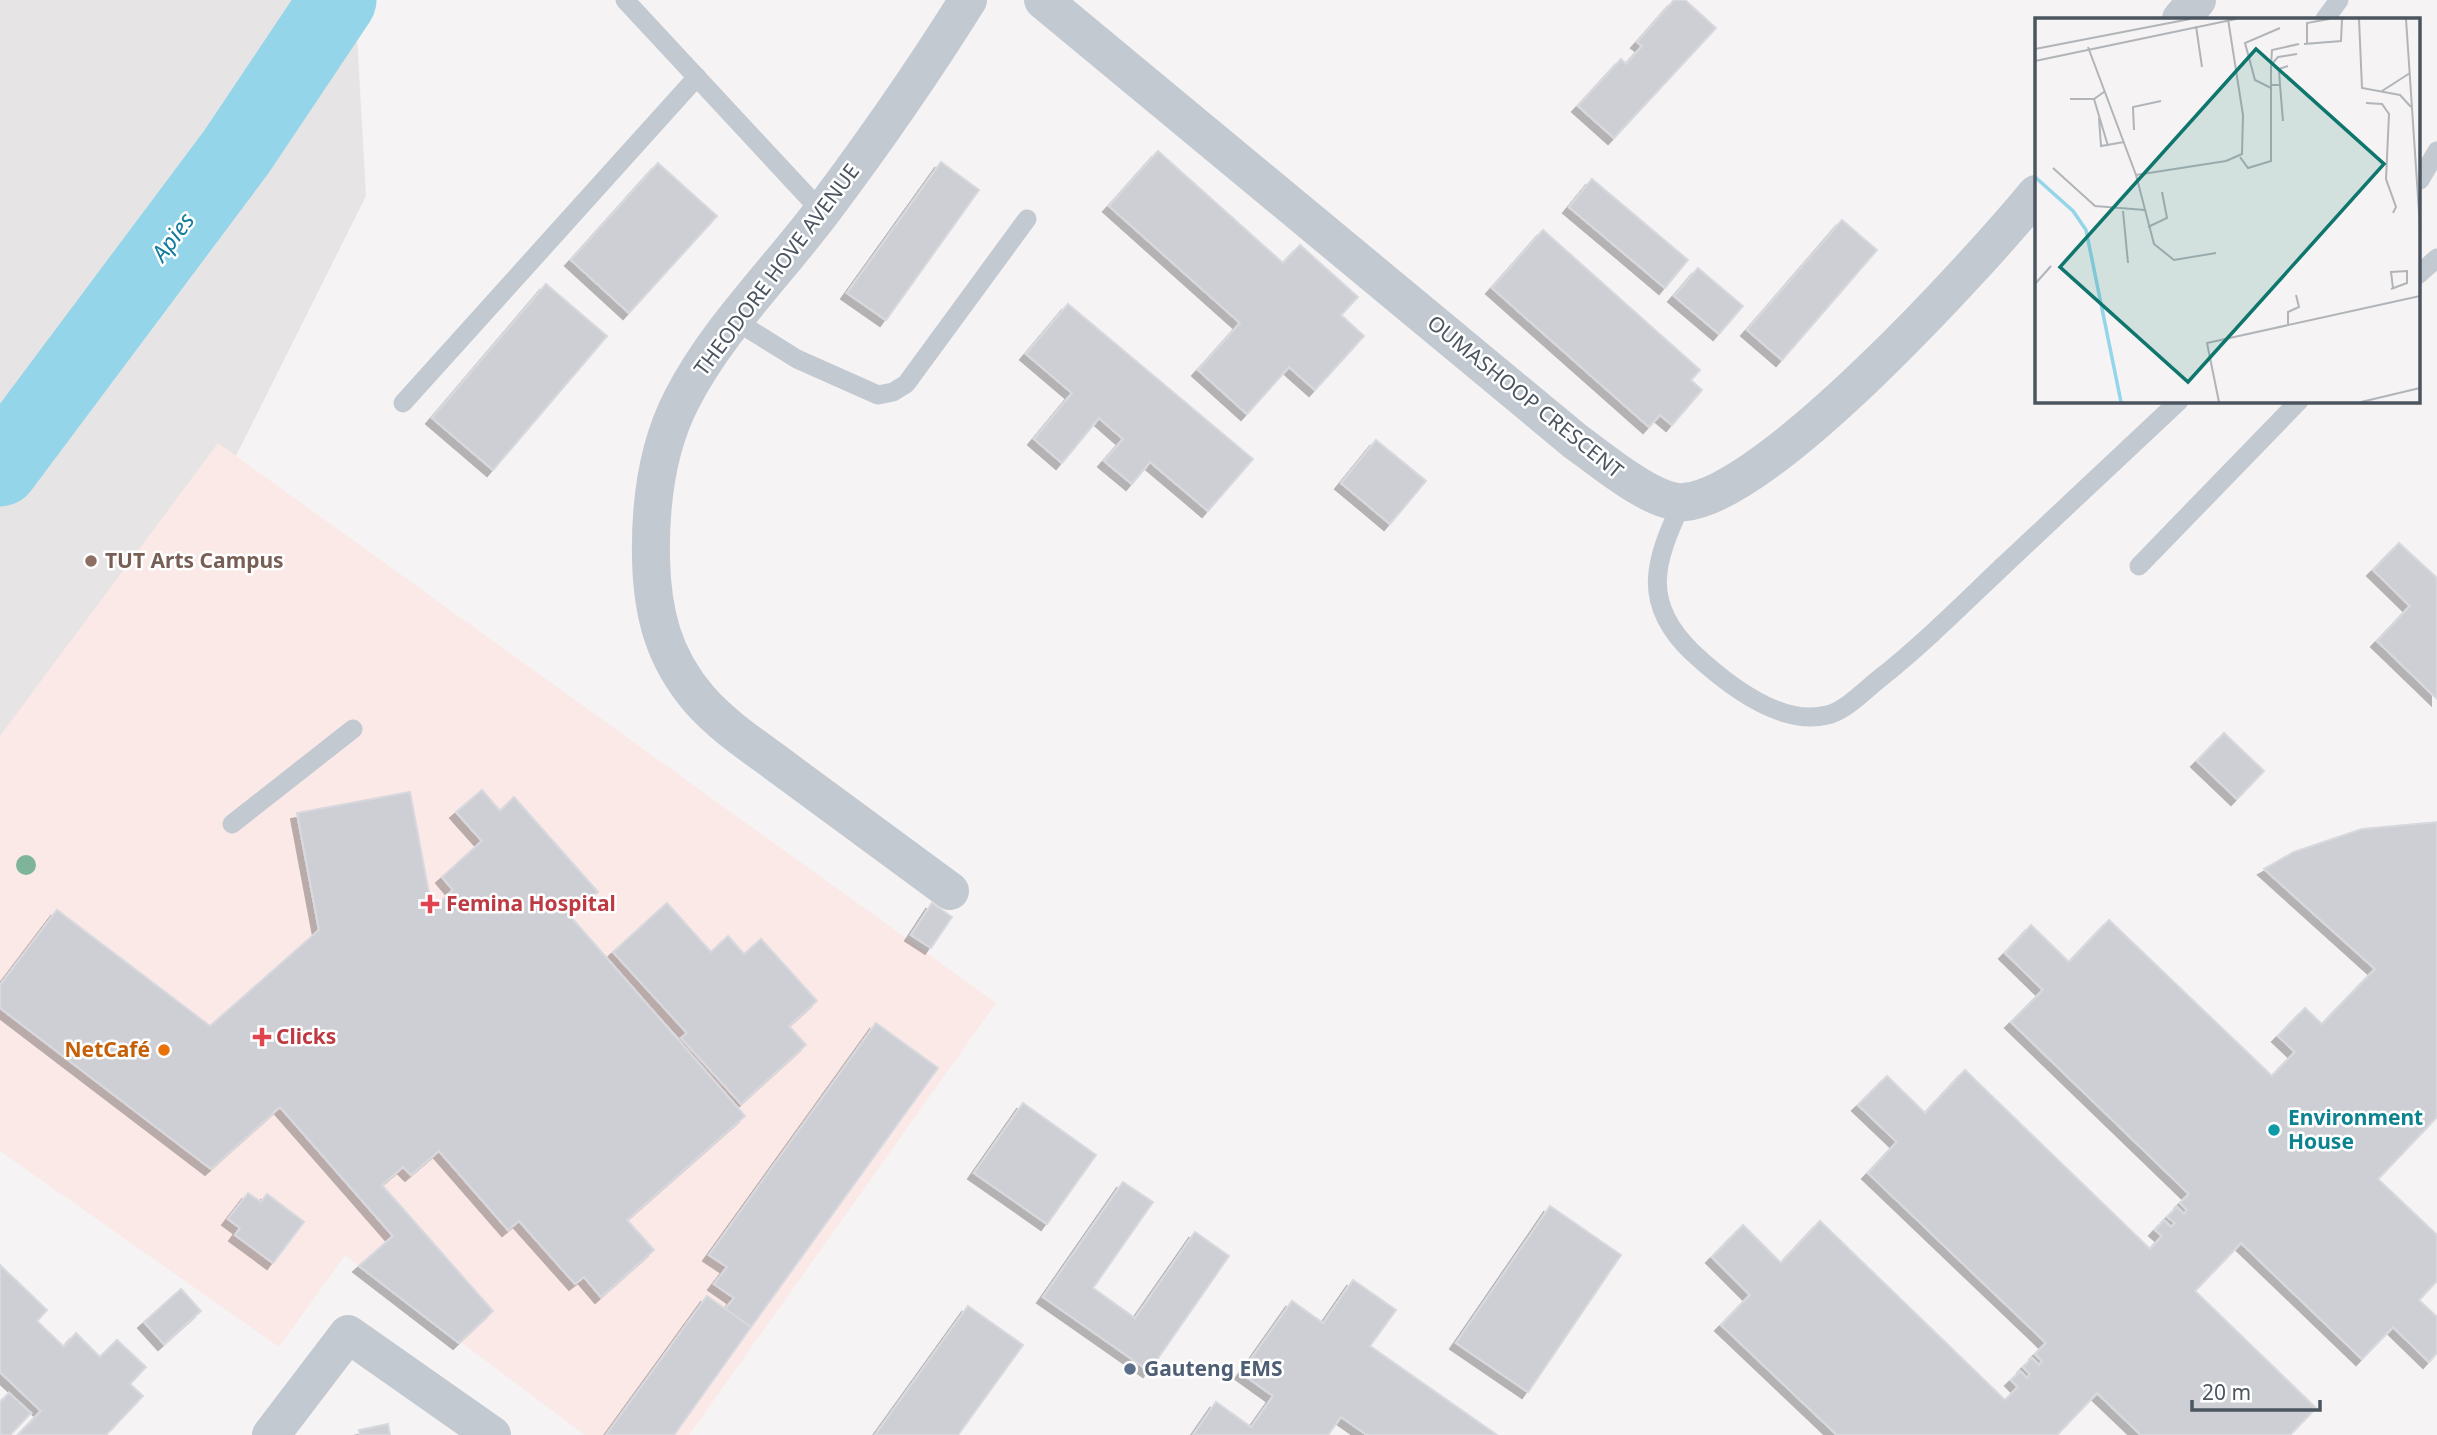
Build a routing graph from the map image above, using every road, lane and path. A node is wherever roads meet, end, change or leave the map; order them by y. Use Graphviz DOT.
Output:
graph roads {
  1 [pos="625,0"];
  2 [pos="968,0"];
  3 [pos="1043,0"];
  4 [pos="2197,0"];
  5 [pos="2339,0"];
  6 [pos="2182,18"];
  7 [pos="2326,18"];
  8 [pos="697,76"];
  9 [pos="2437,151"];
  10 [pos="2425,178"];
  11 [pos="2035,195"];
  12 [pos="822,212"];
  13 [pos="1027,219"];
  14 [pos="2437,258"];
  15 [pos="2420,273"];
  16 [pos="736,321"];
  17 [pos="2178,402"];
  18 [pos="2298,402"];
  19 [pos="404,403"];
  20 [pos="1682,503"];
  21 [pos="2139,566"];
  22 [pos="353,729"];
  23 [pos="232,824"];
  24 [pos="950,891"];
  25 [pos="271,1435"];
  26 [pos="492,1435"];
  1 -- 8 [label="lane"];
  2 -- 12 [label="street, THEODORE HOVE AVENUE"];
  3 -- 20 [label="street, OUMASHOOP CRESCENT"];
  4 -- 6 [label="street"];
  5 -- 7 [label="lane"];
  8 -- 12 [label="lane"];
  8 -- 19 [label="lane"];
  9 -- 10 [label="lane"];
  11 -- 20 [label="street"];
  12 -- 16 [label="street, THEODORE HOVE AVENUE"];
  13 -- 16 [label="lane"];
  14 -- 15 [label="lane"];
  16 -- 24 [label="street, THEODORE HOVE AVENUE"];
  17 -- 20 [label="lane"];
  18 -- 21 [label="lane"];
  22 -- 23 [label="lane"];
  25 -- 26 [label="street"];
}
